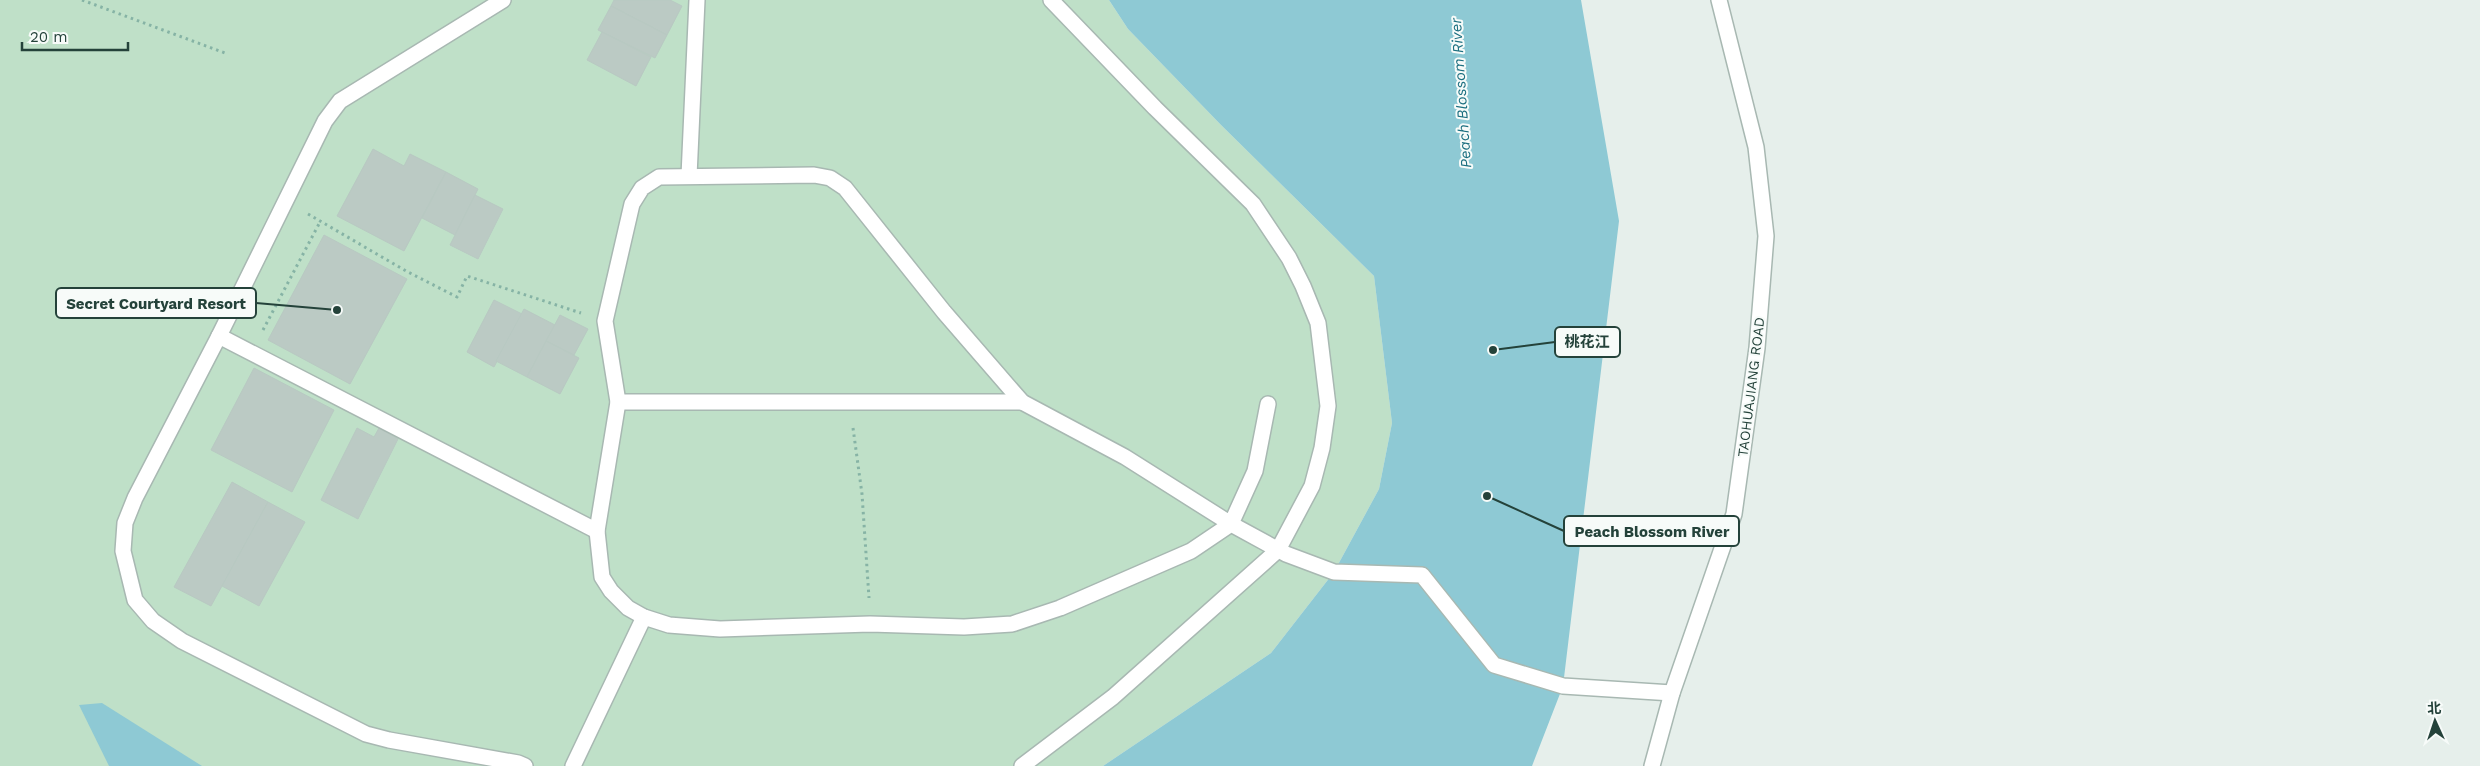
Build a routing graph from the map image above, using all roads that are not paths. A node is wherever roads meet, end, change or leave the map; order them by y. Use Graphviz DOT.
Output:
graph roads {
  1 [pos="503,0"];
  2 [pos="698,0"];
  3 [pos="1051,0"];
  4 [pos="1719,0"];
  5 [pos="689,176"];
  6 [pos="219,336"];
  7 [pos="618,402"];
  8 [pos="1022,402"];
  9 [pos="1268,404"];
  10 [pos="1232,524"];
  11 [pos="597,531"];
  12 [pos="1278,550"];
  13 [pos="644,617"];
  14 [pos="1672,693"];
  15 [pos="525,766"];
  16 [pos="573,766"];
  17 [pos="1022,766"];
  18 [pos="1652,766"];
  1 -- 6 [label="street"];
  2 -- 5 [label="street"];
  3 -- 12 [label="street"];
  4 -- 14 [label="street, TAOHUAJIANG ROAD"];
  5 -- 7 [label="street"];
  5 -- 8 [label="street"];
  6 -- 11 [label="street"];
  6 -- 15 [label="street"];
  7 -- 8 [label="street"];
  7 -- 11 [label="street"];
  8 -- 10 [label="street"];
  9 -- 10 [label="street"];
  10 -- 12 [label="street"];
  10 -- 13 [label="street"];
  11 -- 13 [label="street"];
  12 -- 14 [label="street"];
  12 -- 17 [label="street"];
  13 -- 16 [label="street"];
  14 -- 18 [label="street, TAOHUAJIANG ROAD"];
}
